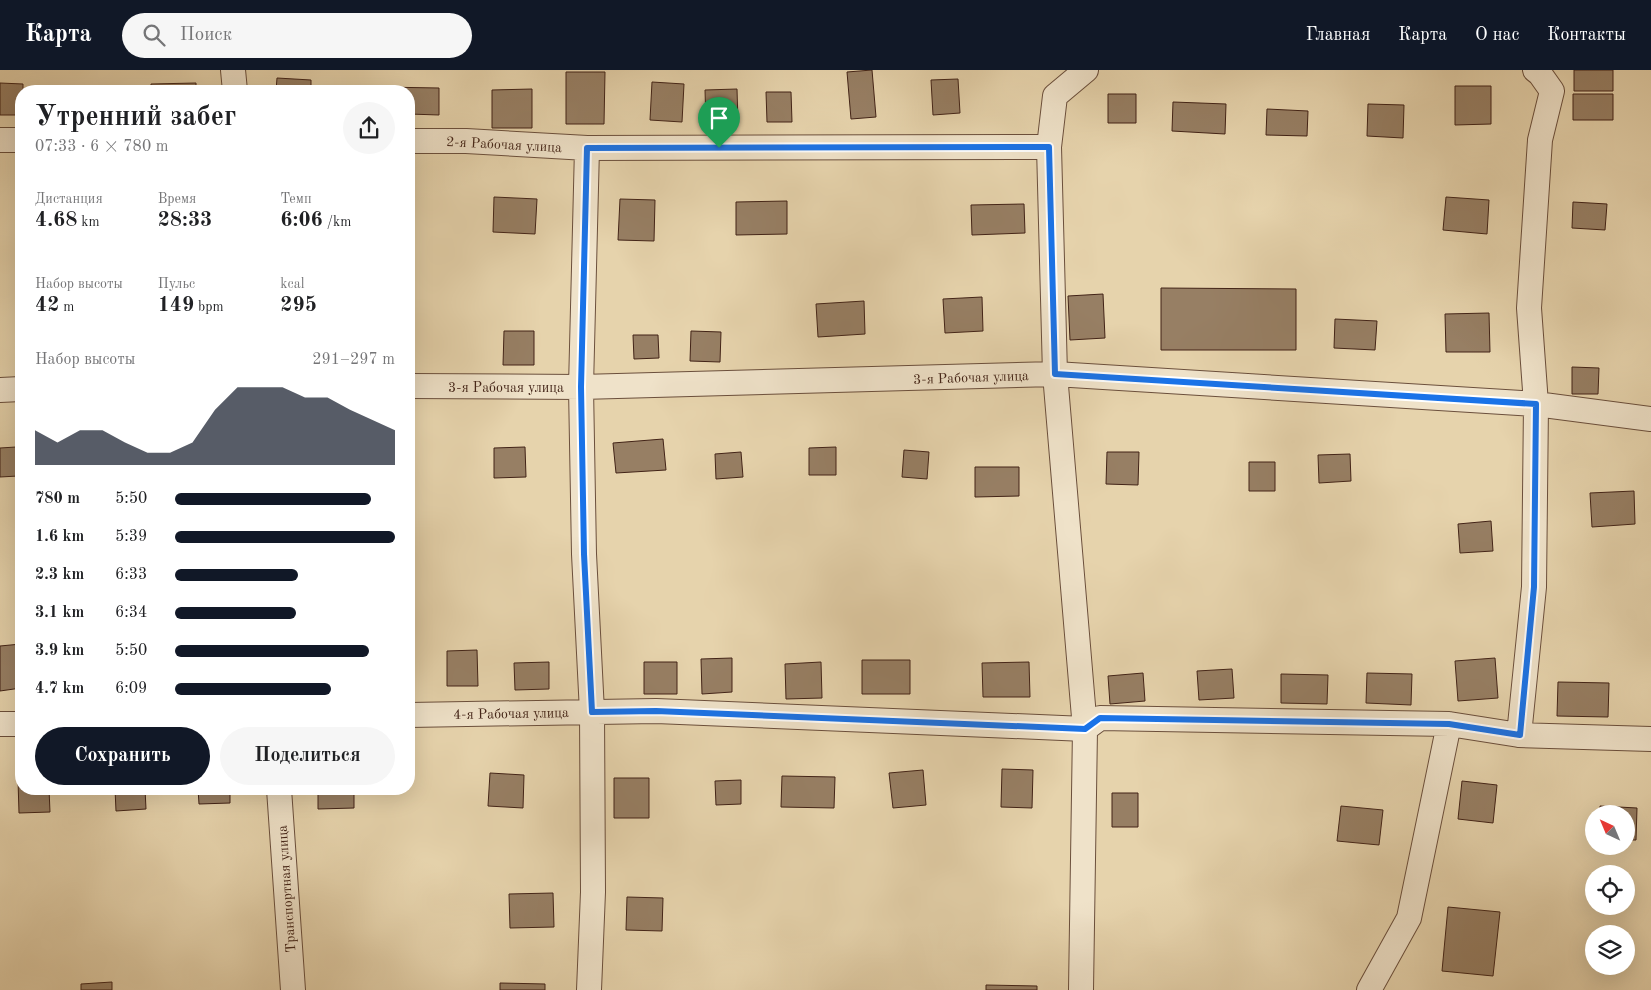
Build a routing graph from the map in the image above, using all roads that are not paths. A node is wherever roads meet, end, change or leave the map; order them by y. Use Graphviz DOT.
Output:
graph roads {
  1 [pos="233,70"];
  2 [pos="1086,70"];
  3 [pos="1535,70"];
  4 [pos="234,85"];
  5 [pos="0,140"];
  6 [pos="15,140"];
  7 [pos="415,140"];
  8 [pos="1049,147"];
  9 [pos="587,148"];
  10 [pos="1055,374"];
  11 [pos="415,386"];
  12 [pos="581,387"];
  13 [pos="15,389"];
  14 [pos="0,390"];
  15 [pos="1536,404"];
  16 [pos="1651,419"];
  17 [pos="592,712"];
  18 [pos="415,715"];
  19 [pos="0,724"];
  20 [pos="15,724"];
  21 [pos="1449,724"];
  22 [pos="1085,729"];
  23 [pos="1520,735"];
  24 [pos="1651,739"];
  25 [pos="280,795"];
  26 [pos="292,990"];
  27 [pos="589,990"];
  28 [pos="1081,990"];
  29 [pos="1369,990"];
  1 -- 4 [label="street"];
  2 -- 8 [label="street"];
  3 -- 15 [label="street"];
  5 -- 6 [label="street"];
  7 -- 9 [label="street, 2-я Рабочая улица"];
  8 -- 9 [label="street, 2-я Рабочая улица"];
  8 -- 10 [label="street"];
  9 -- 12 [label="street"];
  10 -- 12 [label="street, 3-я Рабочая улица"];
  10 -- 15 [label="street, 3-я Рабочая улица"];
  10 -- 22 [label="street"];
  11 -- 12 [label="street, 3-я Рабочая улица"];
  12 -- 17 [label="street"];
  13 -- 14 [label="street"];
  15 -- 16 [label="street, 3-я Рабочая улица"];
  15 -- 23 [label="street"];
  17 -- 18 [label="street, 4-я Рабочая улица"];
  17 -- 22 [label="street, 4-я Рабочая улица"];
  17 -- 27 [label="street"];
  19 -- 20 [label="street"];
  21 -- 22 [label="street, 4-я Рабочая улица"];
  21 -- 23 [label="street, 4-я Рабочая улица"];
  21 -- 29 [label="street"];
  22 -- 28 [label="street"];
  23 -- 24 [label="street, 4-я Рабочая улица"];
  25 -- 26 [label="street, Транспортная улица"];
}
